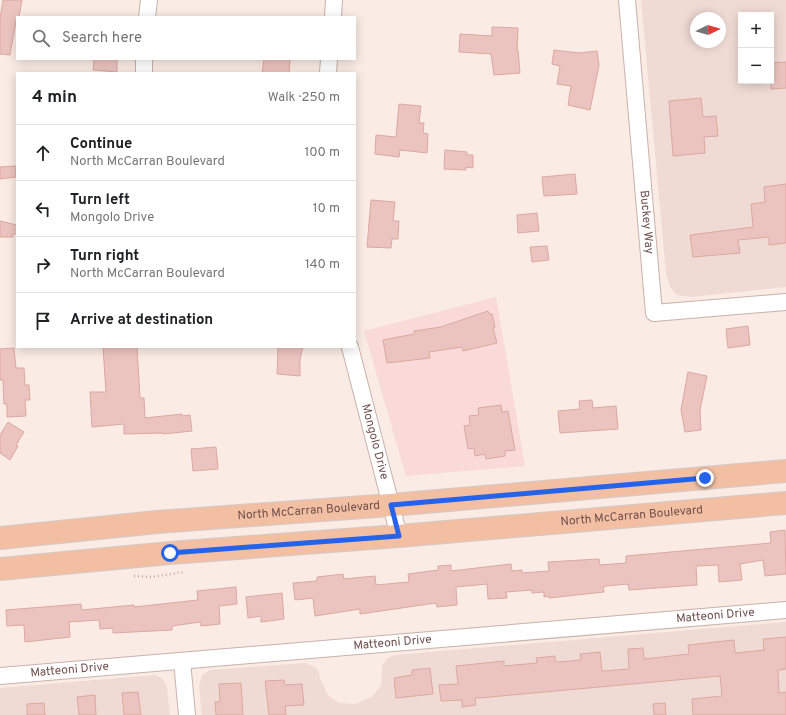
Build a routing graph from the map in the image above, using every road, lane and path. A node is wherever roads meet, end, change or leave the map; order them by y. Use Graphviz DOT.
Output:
graph roads {
  1 [pos="149,0"];
  2 [pos="334,0"];
  3 [pos="626,0"];
  4 [pos="147,16"];
  5 [pos="333,16"];
  6 [pos="144,60"];
  7 [pos="329,60"];
  8 [pos="144,72"];
  9 [pos="328,72"];
  10 [pos="786,302"];
  11 [pos="350,348"];
  12 [pos="786,471"];
  13 [pos="786,503"];
  14 [pos="391,505"];
  15 [pos="399,536"];
  16 [pos="0,538"];
  17 [pos="0,569"];
  18 [pos="786,610"];
  19 [pos="182,661"];
  20 [pos="0,676"];
  21 [pos="187,715"];
  1 -- 4 [label="street"];
  2 -- 5 [label="street"];
  3 -- 10 [label="street, Buckey Way"];
  6 -- 8 [label="street"];
  7 -- 9 [label="street"];
  11 -- 14 [label="street, Mongolo Drive"];
  12 -- 14 [label="main road, North McCarran Boulevard"];
  13 -- 15 [label="main road, North McCarran Boulevard"];
  14 -- 15 [label="street, Mongolo Drive"];
  14 -- 16 [label="main road, North McCarran Boulevard"];
  15 -- 17 [label="main road, North McCarran Boulevard"];
  18 -- 19 [label="street, Matteoni Drive"];
  19 -- 20 [label="street, Matteoni Drive"];
  19 -- 21 [label="street"];
}
